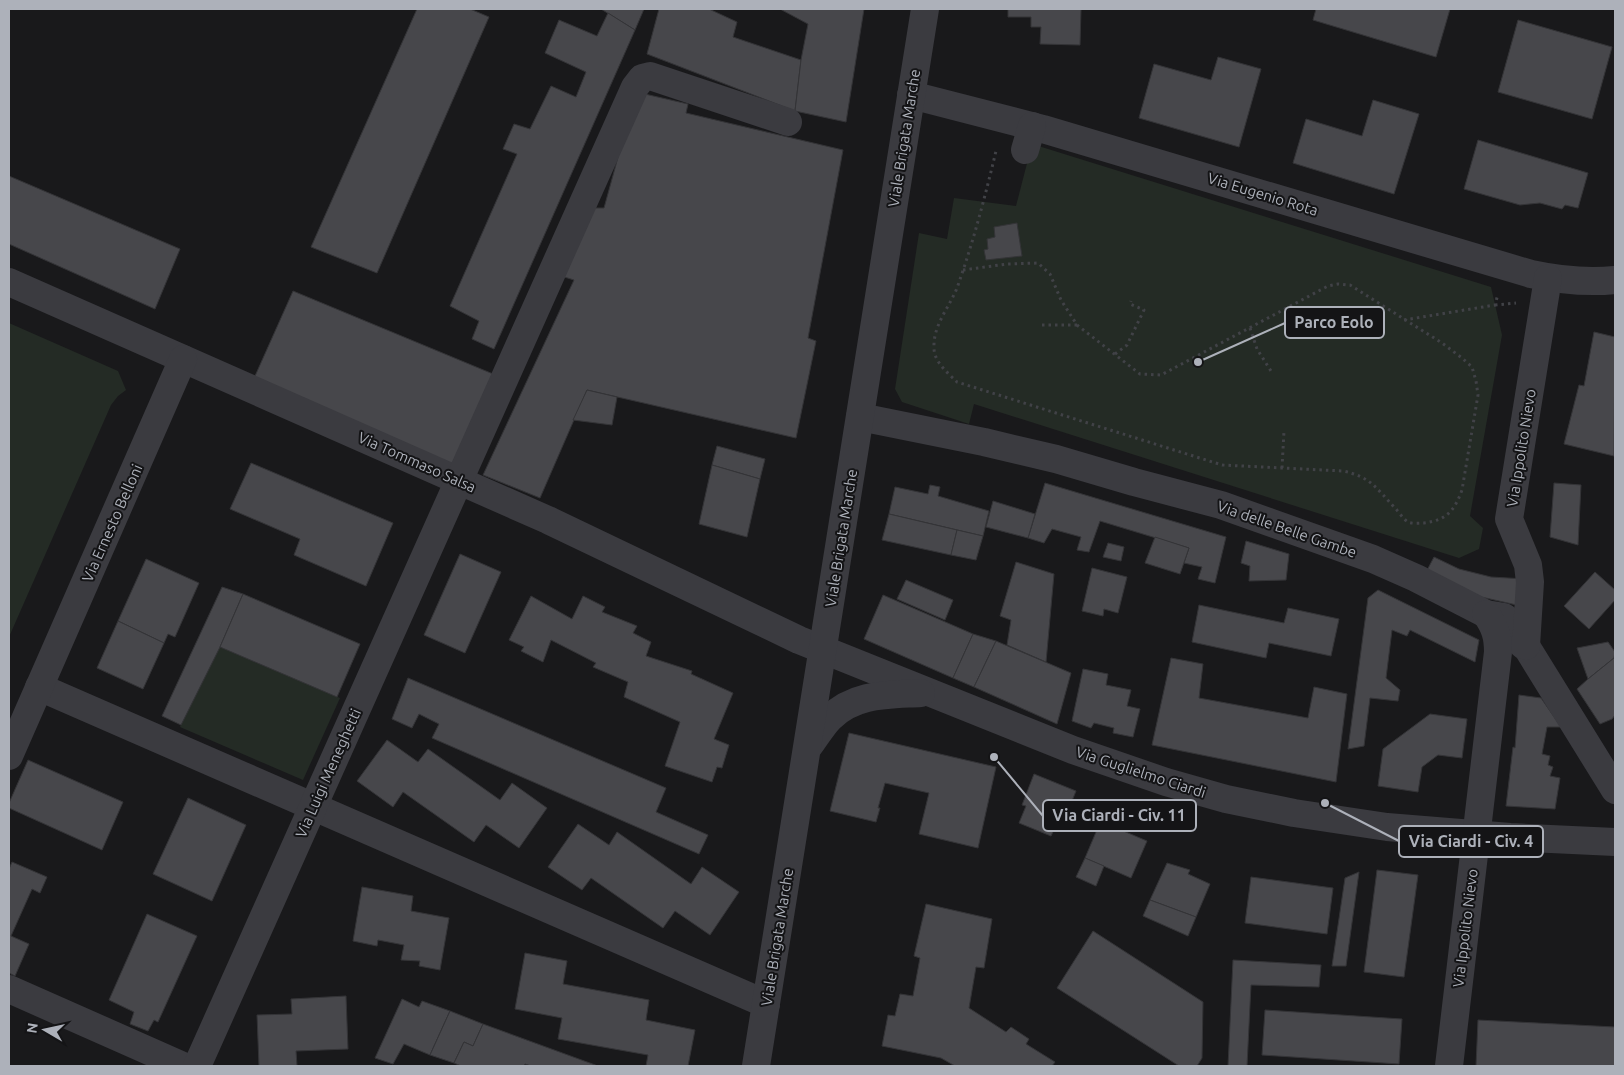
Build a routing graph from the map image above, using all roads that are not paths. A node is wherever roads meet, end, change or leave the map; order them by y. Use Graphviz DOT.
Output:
graph roads {
  1 [pos="925,9"];
  2 [pos="911,95"];
  3 [pos="788,122"];
  4 [pos="1548,278"];
  5 [pos="1615,280"];
  6 [pos="9,282"];
  7 [pos="183,359"];
  8 [pos="860,417"];
  9 [pos="460,480"];
  10 [pos="1486,614"];
  11 [pos="1526,646"];
  12 [pos="822,649"];
  13 [pos="1498,652"];
  14 [pos="39,687"];
  15 [pos="928,692"];
  16 [pos="806,749"];
  17 [pos="9,756"];
  18 [pos="1615,790"];
  19 [pos="314,807"];
  20 [pos="1476,833"];
  21 [pos="1615,842"];
  22 [pos="9,989"];
  23 [pos="766,1004"];
  24 [pos="184,1066"];
  25 [pos="197,1066"];
  26 [pos="756,1066"];
  27 [pos="1449,1066"];
  1 -- 2 [label="street, Viale Brigata Marche"];
  2 -- 4 [label="street, Via Eugenio Rota"];
  2 -- 8 [label="street, Viale Brigata Marche"];
  3 -- 9 [label="street, Via Luigi Meneghetti"];
  4 -- 5 [label="street, Via Eugenio Rota"];
  4 -- 11 [label="street, Via Ippolito Nievo"];
  6 -- 7 [label="street, Via Tommaso Salsa"];
  7 -- 9 [label="street, Via Tommaso Salsa"];
  7 -- 14 [label="street, Via Ernesto Belloni"];
  8 -- 10 [label="street, Via delle Belle Gambe"];
  8 -- 12 [label="street, Viale Brigata Marche"];
  9 -- 12 [label="street, Via Tommaso Salsa"];
  9 -- 19 [label="street, Via Luigi Meneghetti"];
  10 -- 11 [label="street, Via delle Belle Gambe"];
  10 -- 13 [label="street, Via Ippolito Nievo"];
  11 -- 13 [label="street"];
  11 -- 18 [label="street, Via delle Belle Gambe"];
  12 -- 15 [label="street, Via Guglielmo Ciardi"];
  12 -- 16 [label="street, Viale Brigata Marche"];
  13 -- 20 [label="street, Via Ippolito Nievo"];
  14 -- 17 [label="street, Via Ernesto Belloni"];
  14 -- 19 [label="street"];
  15 -- 16 [label="street"];
  15 -- 20 [label="street, Via Guglielmo Ciardi"];
  16 -- 23 [label="street, Viale Brigata Marche"];
  19 -- 23 [label="street"];
  19 -- 25 [label="street, Via Luigi Meneghetti"];
  20 -- 21 [label="street, Via Guglielmo Ciardi"];
  20 -- 27 [label="street, Via Ippolito Nievo"];
  22 -- 24 [label="street"];
  23 -- 26 [label="street, Viale Brigata Marche"];
}
